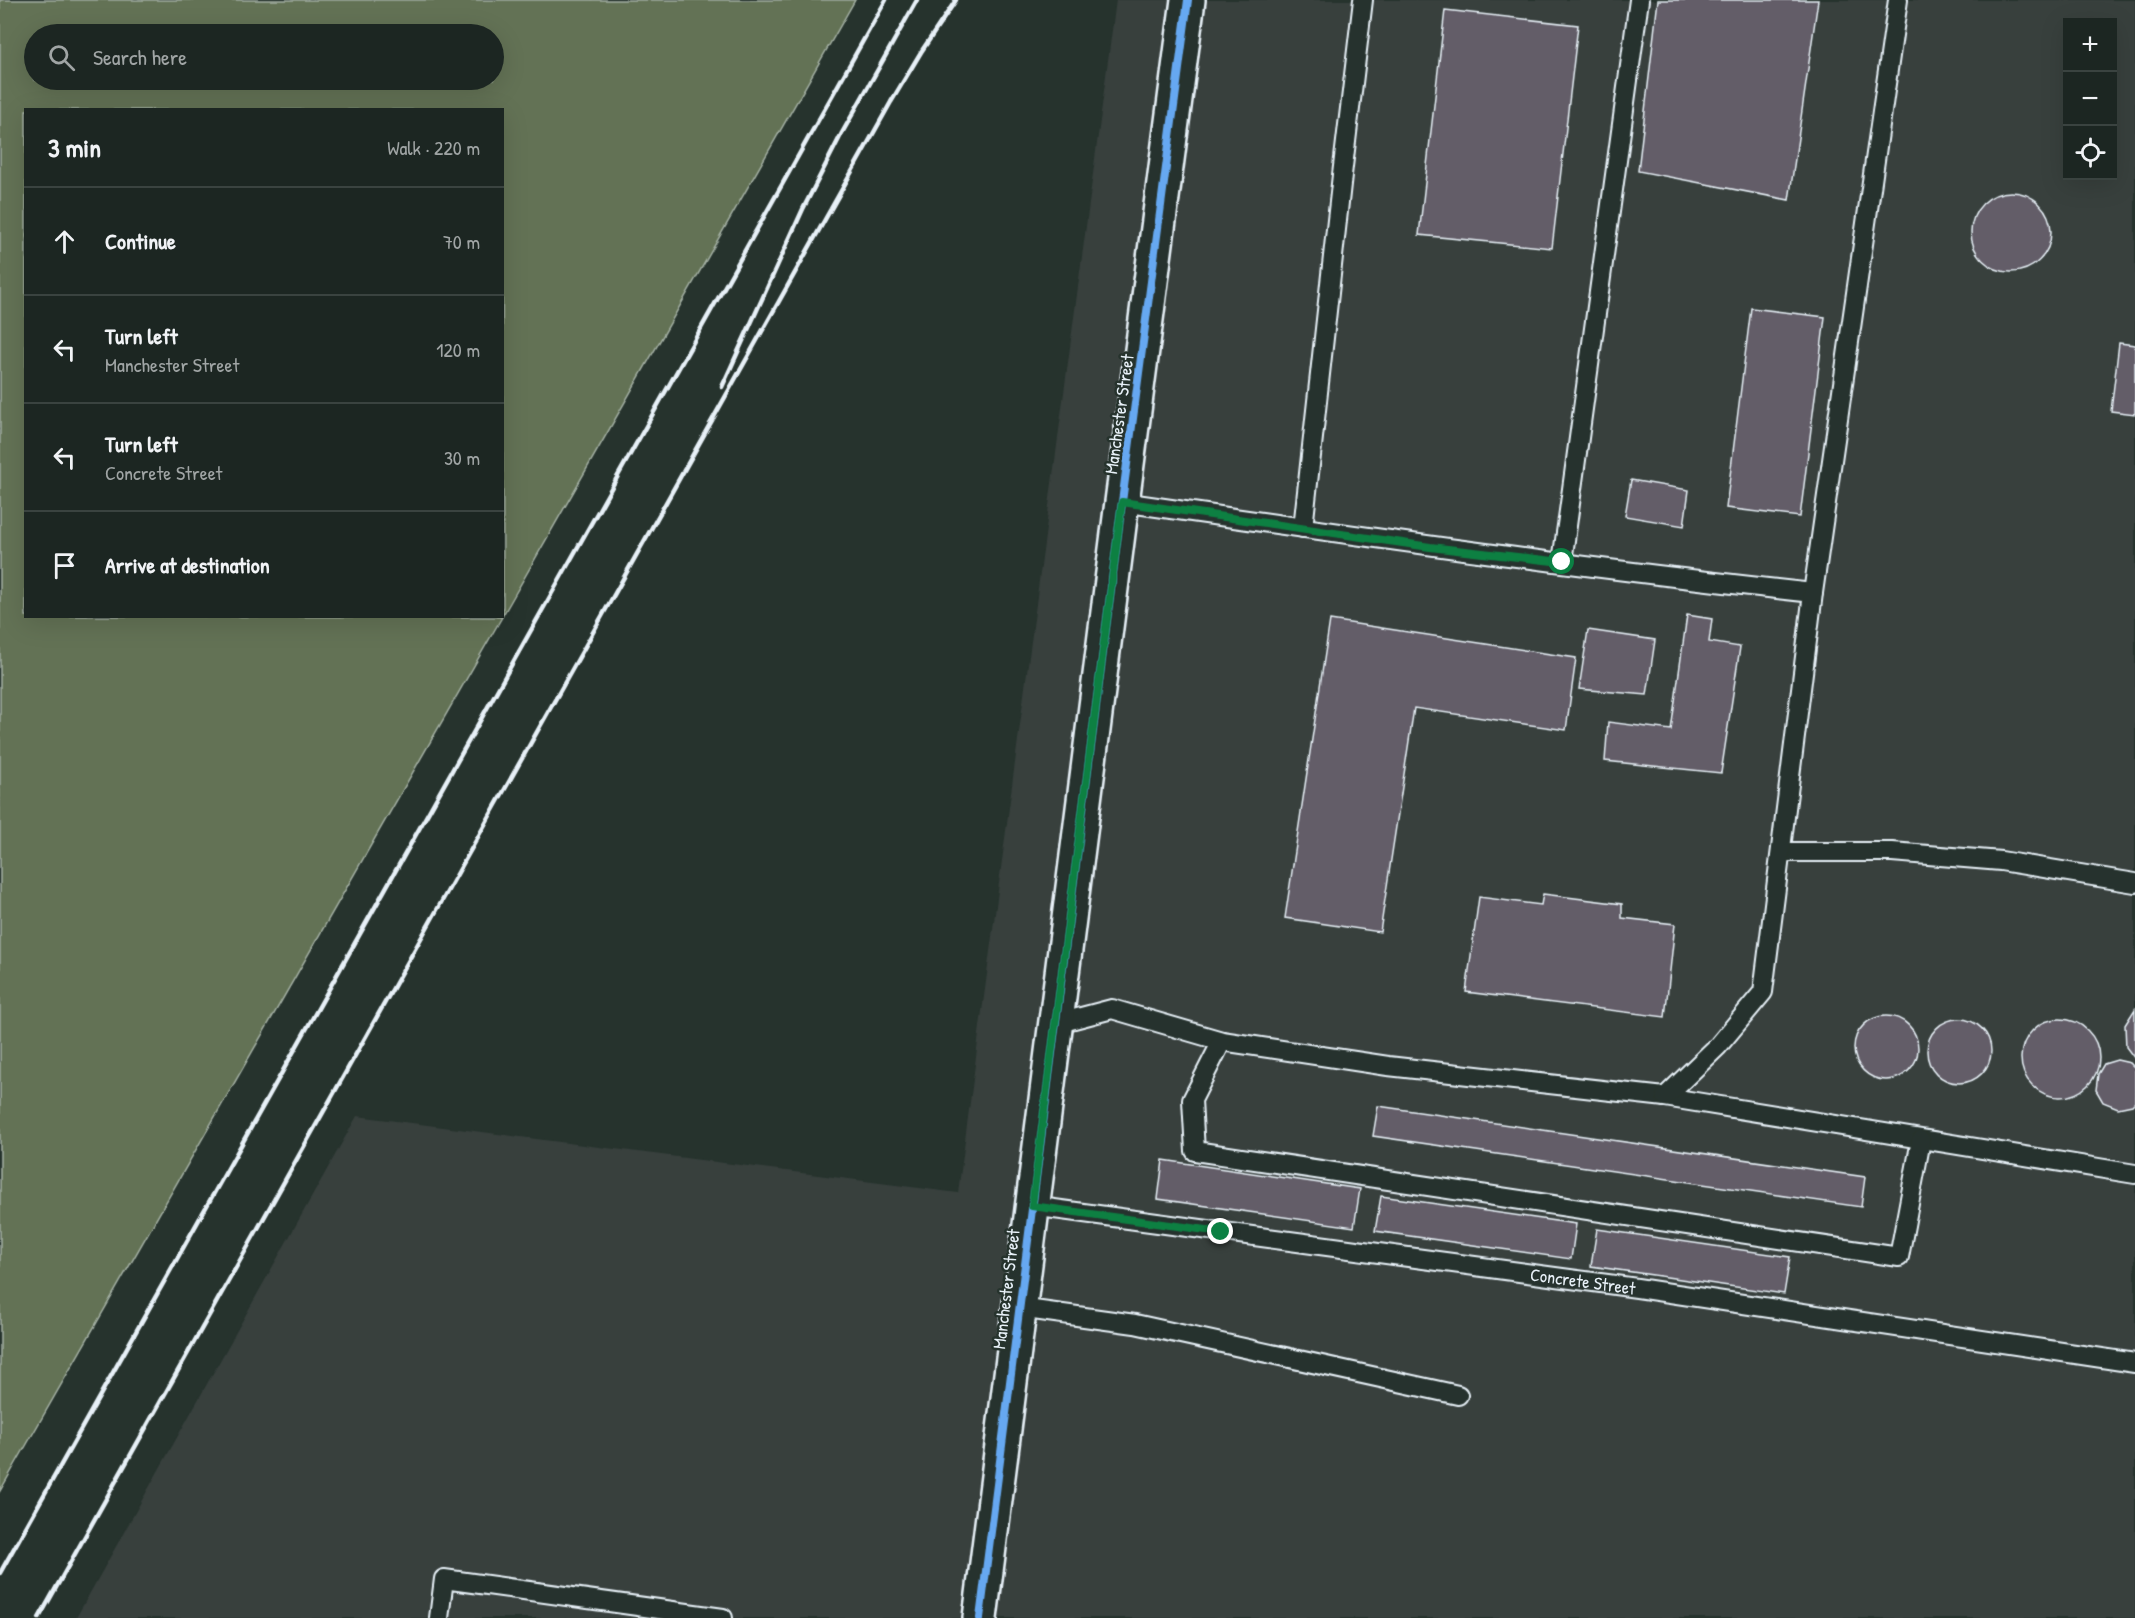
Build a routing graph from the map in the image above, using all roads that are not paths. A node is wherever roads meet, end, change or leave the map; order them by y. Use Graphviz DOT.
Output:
graph roads {
  1 [pos="1188,0"];
  2 [pos="1363,0"];
  3 [pos="1639,0"];
  4 [pos="1898,0"];
  5 [pos="1122,502"];
  6 [pos="1303,528"];
  7 [pos="1562,562"];
  8 [pos="1813,593"];
  9 [pos="1780,852"];
  10 [pos="2135,883"];
  11 [pos="1055,1024"];
  12 [pos="1222,1041"];
  13 [pos="1665,1098"];
  14 [pos="1921,1140"];
  15 [pos="2135,1174"];
  16 [pos="1032,1206"];
  17 [pos="1019,1308"];
  18 [pos="2135,1363"];
  19 [pos="1458,1395"];
  20 [pos="439,1618"];
  21 [pos="723,1618"];
  22 [pos="980,1618"];
  1 -- 5 [label="street, Manchester Street"];
  2 -- 6 [label="lane"];
  3 -- 7 [label="lane"];
  4 -- 8 [label="lane"];
  5 -- 6 [label="lane"];
  5 -- 11 [label="street, Manchester Street"];
  6 -- 7 [label="lane"];
  7 -- 8 [label="lane"];
  8 -- 9 [label="lane"];
  9 -- 10 [label="lane"];
  9 -- 13 [label="lane"];
  11 -- 12 [label="lane"];
  11 -- 16 [label="street, Manchester Street"];
  12 -- 13 [label="lane"];
  12 -- 14 [label="lane"];
  13 -- 14 [label="lane"];
  14 -- 15 [label="lane"];
  16 -- 17 [label="street, Manchester Street"];
  16 -- 18 [label="lane, Concrete Street"];
  17 -- 19 [label="lane"];
  17 -- 22 [label="street, Manchester Street"];
  20 -- 21 [label="lane"];
}
